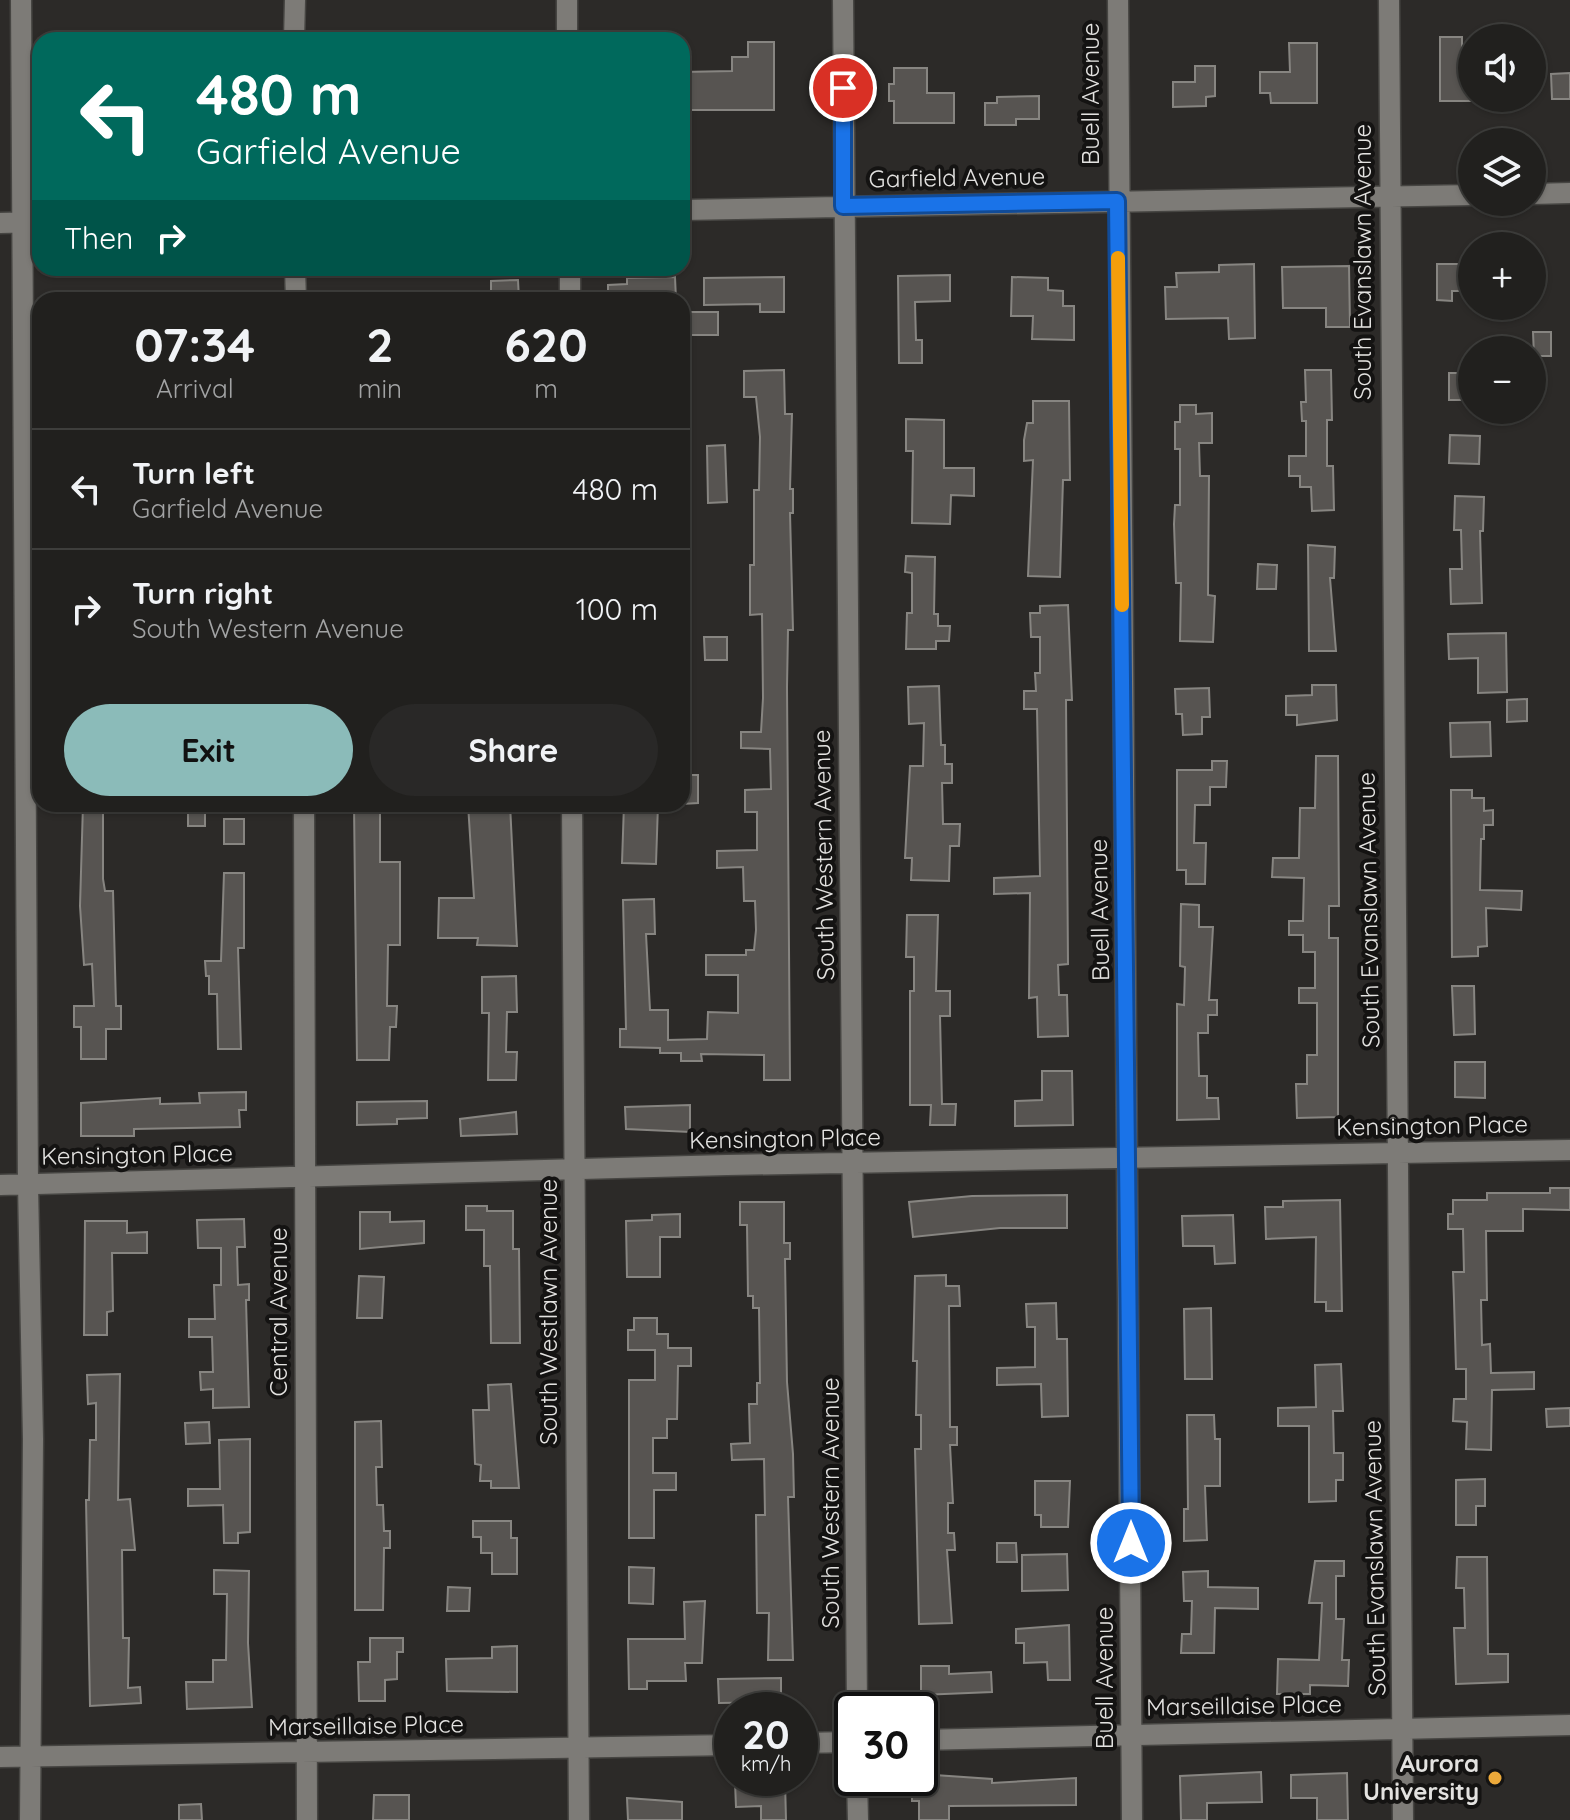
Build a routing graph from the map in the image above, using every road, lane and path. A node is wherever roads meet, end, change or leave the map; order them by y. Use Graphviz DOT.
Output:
graph roads {
  1 [pos="21,0"];
  2 [pos="295,0"];
  3 [pos="567,0"];
  4 [pos="843,0"];
  5 [pos="1118,0"];
  6 [pos="1389,0"];
  7 [pos="294,32"];
  8 [pos="567,32"];
  9 [pos="1570,193"];
  10 [pos="1546,194"];
  11 [pos="1458,195"];
  12 [pos="1388,196"];
  13 [pos="1117,201"];
  14 [pos="843,206"];
  15 [pos="690,210"];
  16 [pos="31,222"];
  17 [pos="0,223"];
  18 [pos="304,812"];
  19 [pos="572,812"];
  20 [pos="1570,1150"];
  21 [pos="1397,1153"];
  22 [pos="1129,1159"];
  23 [pos="854,1164"];
  24 [pos="574,1171"];
  25 [pos="304,1177"];
  26 [pos="28,1184"];
  27 [pos="0,1185"];
  28 [pos="857,1692"];
  29 [pos="1570,1725"];
  30 [pos="1403,1728"];
  31 [pos="1132,1735"];
  32 [pos="938,1740"];
  33 [pos="714,1745"];
  34 [pos="579,1748"];
  35 [pos="307,1754"];
  36 [pos="0,1757"];
  37 [pos="29,1757"];
  38 [pos="857,1796"];
  39 [pos="30,1820"];
  40 [pos="307,1820"];
  41 [pos="579,1820"];
  42 [pos="858,1820"];
  43 [pos="1132,1820"];
  44 [pos="1403,1820"];
  1 -- 16 [label="street"];
  2 -- 7 [label="street"];
  3 -- 8 [label="street"];
  4 -- 14 [label="street, South Western Avenue"];
  5 -- 13 [label="street, Buell Avenue"];
  6 -- 12 [label="street, South Evanslawn Avenue"];
  9 -- 10 [label="street"];
  11 -- 12 [label="street, Garfield Avenue"];
  12 -- 13 [label="street, Garfield Avenue"];
  12 -- 21 [label="street, South Evanslawn Avenue"];
  13 -- 14 [label="street, Garfield Avenue"];
  13 -- 22 [label="street, Buell Avenue"];
  14 -- 15 [label="street, Garfield Avenue"];
  14 -- 23 [label="street, South Western Avenue"];
  16 -- 17 [label="street"];
  16 -- 26 [label="street"];
  18 -- 25 [label="street, Central Avenue"];
  19 -- 24 [label="street, South Westlawn Avenue"];
  20 -- 21 [label="street, Kensington Place"];
  21 -- 22 [label="street, Kensington Place"];
  21 -- 30 [label="street, South Evanslawn Avenue"];
  22 -- 23 [label="street, Kensington Place"];
  22 -- 31 [label="street, Buell Avenue"];
  23 -- 24 [label="street, Kensington Place"];
  23 -- 28 [label="street, South Western Avenue"];
  24 -- 25 [label="street, Kensington Place"];
  24 -- 34 [label="street, South Westlawn Avenue"];
  25 -- 26 [label="street, Kensington Place"];
  25 -- 35 [label="street, Central Avenue"];
  26 -- 27 [label="street, Kensington Place"];
  26 -- 37 [label="street"];
  29 -- 30 [label="street, Marseillaise Place"];
  30 -- 31 [label="street, Marseillaise Place"];
  30 -- 44 [label="street, South Evanslawn Avenue"];
  31 -- 32 [label="street, Marseillaise Place"];
  31 -- 43 [label="street, Buell Avenue"];
  33 -- 34 [label="street, Marseillaise Place"];
  34 -- 35 [label="street, Marseillaise Place"];
  34 -- 41 [label="street, South Westlawn Avenue"];
  35 -- 37 [label="street, Marseillaise Place"];
  35 -- 40 [label="street, Central Avenue"];
  36 -- 37 [label="street, Marseillaise Place"];
  37 -- 39 [label="street"];
  38 -- 42 [label="street"];
}
